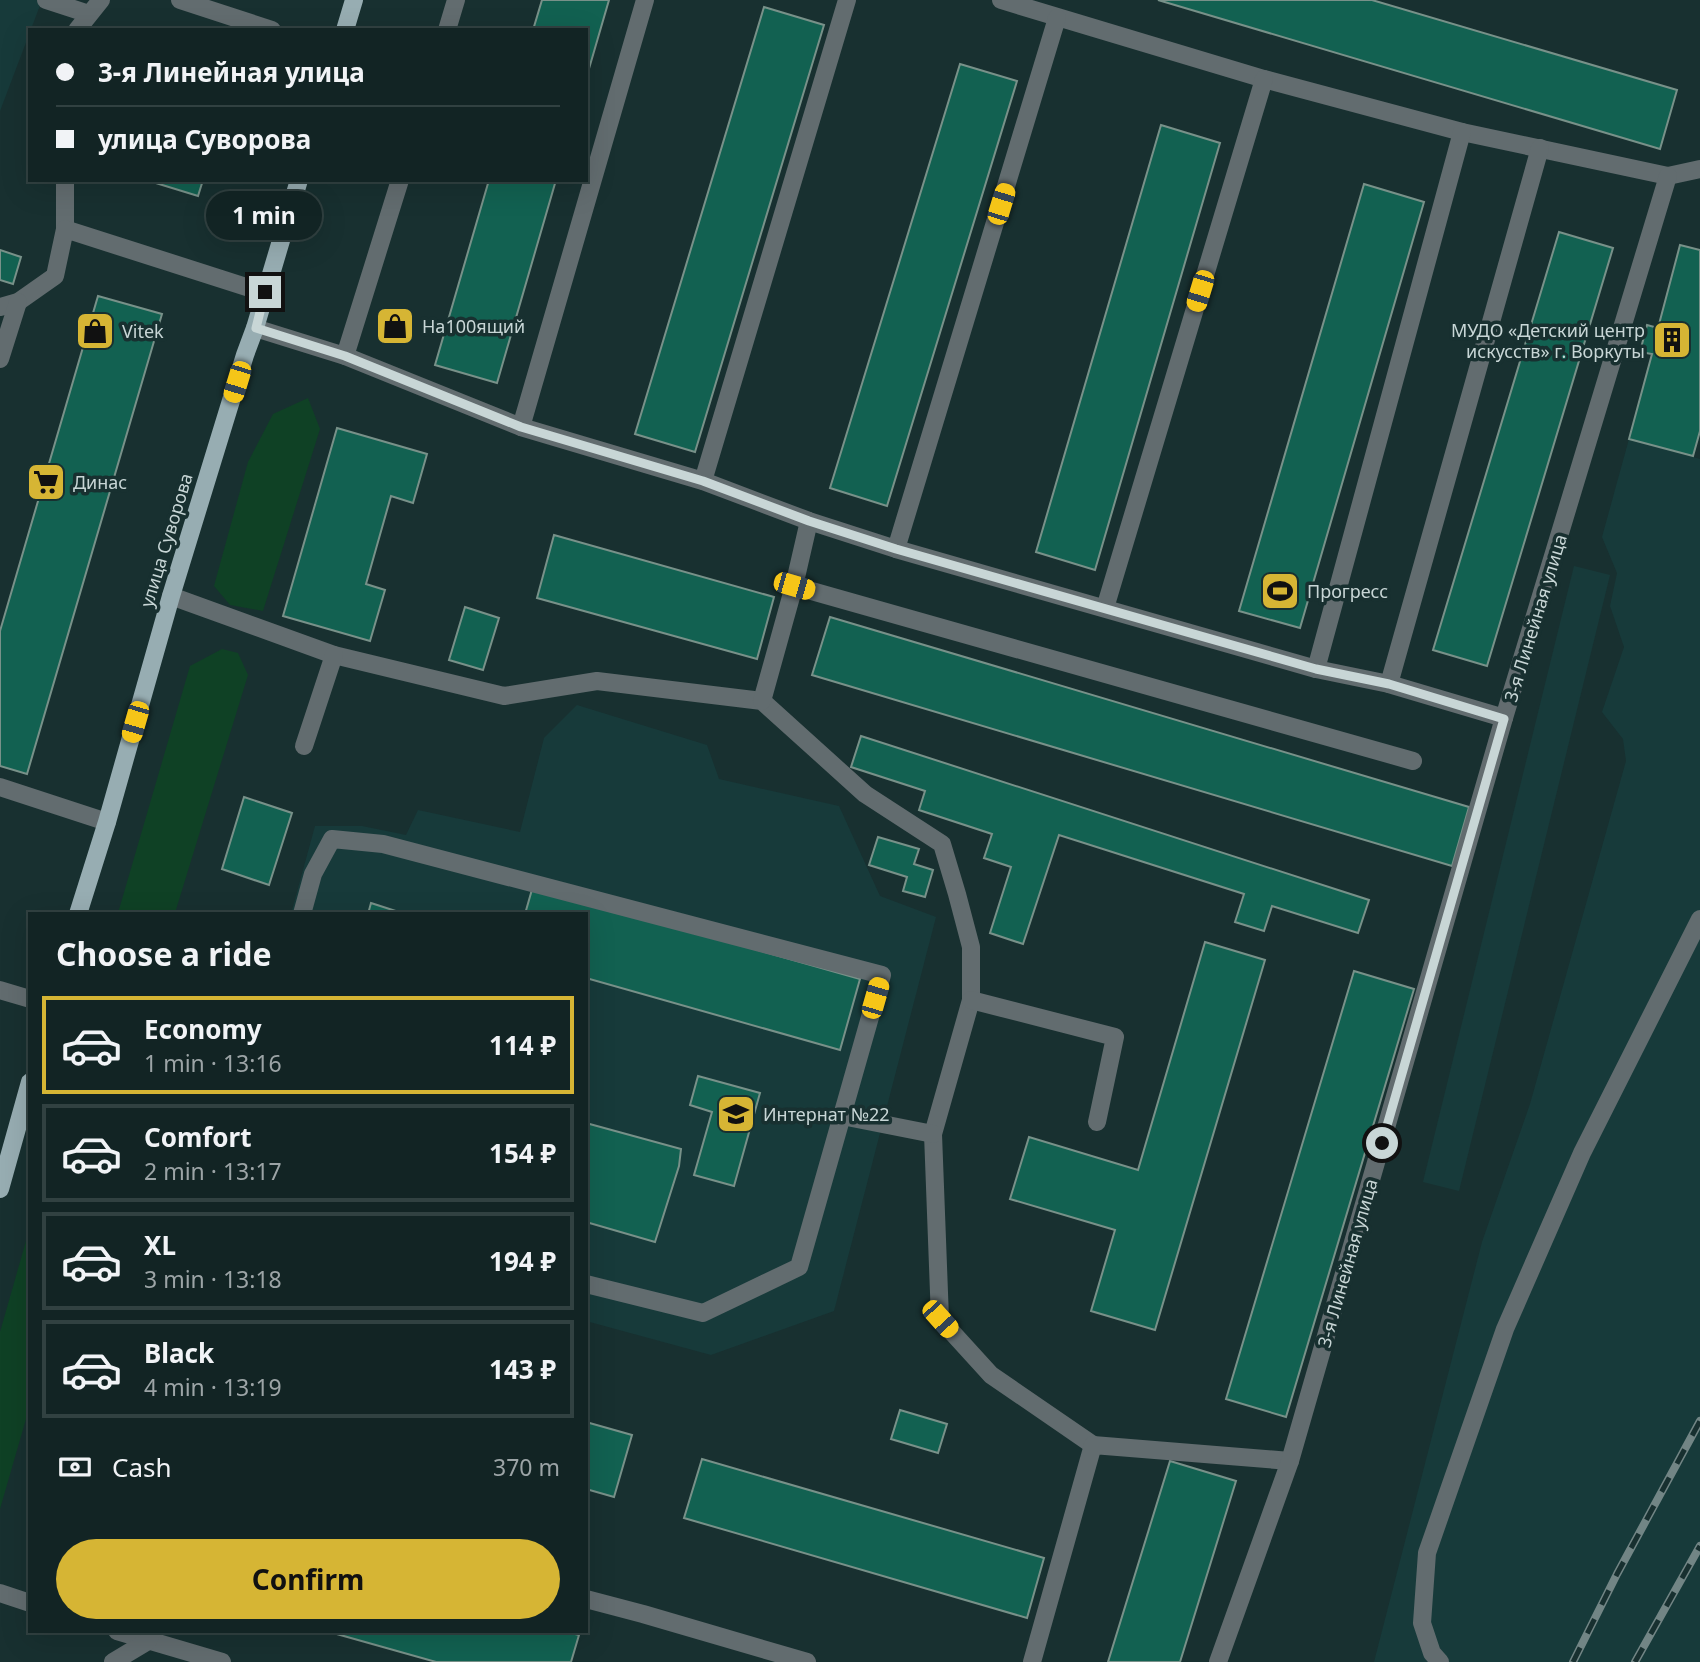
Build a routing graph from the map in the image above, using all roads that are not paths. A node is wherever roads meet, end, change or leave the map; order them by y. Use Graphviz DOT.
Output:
graph roads {
  1 [pos="46,0"];
  2 [pos="180,0"];
  3 [pos="354,0"];
  4 [pos="456,0"];
  5 [pos="645,0"];
  6 [pos="847,0"];
  7 [pos="1001,0"];
  8 [pos="95,7"];
  9 [pos="1057,18"];
  10 [pos="79,28"];
  11 [pos="266,28"];
  12 [pos="346,28"];
  13 [pos="448,28"];
  14 [pos="1264,79"];
  15 [pos="1462,132"];
  16 [pos="1540,148"];
  17 [pos="1700,169"];
  18 [pos="1668,176"];
  19 [pos="65,182"];
  20 [pos="298,182"];
  21 [pos="399,182"];
  22 [pos="65,229"];
  23 [pos="265,292"];
  24 [pos="18,302"];
  25 [pos="0,307"];
  26 [pos="256,328"];
  27 [pos="345,356"];
  28 [pos="0,359"];
  29 [pos="521,427"];
  30 [pos="703,481"];
  31 [pos="809,521"];
  32 [pos="896,549"];
  33 [pos="794,586"];
  34 [pos="171,596"];
  35 [pos="1105,608"];
  36 [pos="334,654"];
  37 [pos="1316,669"];
  38 [pos="1389,684"];
  39 [pos="762,701"];
  40 [pos="1504,719"];
  41 [pos="304,746"];
  42 [pos="1413,761"];
  43 [pos="0,787"];
  44 [pos="107,822"];
  45 [pos="79,912"];
  46 [pos="303,912"];
  47 [pos="1700,919"];
  48 [pos="0,990"];
  49 [pos="28,998"];
  50 [pos="971,1000"];
  51 [pos="28,1089"];
  52 [pos="842,1116"];
  53 [pos="1097,1122"];
  54 [pos="933,1134"];
  55 [pos="0,1189"];
  56 [pos="588,1284"];
  57 [pos="1093,1445"];
  58 [pos="1290,1461"];
  59 [pos="0,1593"];
  60 [pos="588,1600"];
  61 [pos="28,1602"];
  62 [pos="130,1633"];
  63 [pos="150,1636"];
  64 [pos="113,1662"];
  65 [pos="222,1662"];
  66 [pos="807,1662"];
  67 [pos="1032,1662"];
  68 [pos="1218,1662"];
  69 [pos="1440,1662"];
  1 -- 8 [label="street"];
  2 -- 11 [label="street"];
  3 -- 12 [label="main road"];
  4 -- 13 [label="street"];
  5 -- 29 [label="street"];
  6 -- 30 [label="street"];
  7 -- 9 [label="street"];
  8 -- 10 [label="street"];
  9 -- 14 [label="street"];
  9 -- 32 [label="street"];
  14 -- 15 [label="street"];
  14 -- 35 [label="street"];
  15 -- 16 [label="street"];
  15 -- 37 [label="street"];
  16 -- 18 [label="street"];
  16 -- 38 [label="street"];
  17 -- 18 [label="street"];
  18 -- 40 [label="street, 3-я Линейная улица"];
  19 -- 22 [label="street"];
  20 -- 23 [label="main road, улица Суворова"];
  21 -- 27 [label="street"];
  22 -- 23 [label="street"];
  22 -- 24 [label="street"];
  23 -- 26 [label="main road, улица Суворова"];
  24 -- 25 [label="street"];
  24 -- 28 [label="street"];
  26 -- 27 [label="street"];
  26 -- 34 [label="main road, улица Суворова"];
  27 -- 29 [label="street"];
  29 -- 30 [label="street"];
  30 -- 31 [label="street"];
  31 -- 32 [label="street"];
  31 -- 33 [label="street"];
  32 -- 35 [label="street"];
  33 -- 39 [label="street"];
  33 -- 42 [label="street"];
  34 -- 36 [label="street"];
  34 -- 44 [label="main road, улица Суворова"];
  35 -- 37 [label="street"];
  36 -- 39 [label="street"];
  36 -- 41 [label="street"];
  37 -- 38 [label="street"];
  38 -- 40 [label="street"];
  39 -- 50 [label="street"];
  40 -- 58 [label="street, 3-я Линейная улица"];
  43 -- 44 [label="street"];
  44 -- 45 [label="main road, улица Суворова"];
  46 -- 52 [label="street"];
  47 -- 69 [label="street"];
  48 -- 49 [label="street"];
  50 -- 53 [label="street"];
  50 -- 54 [label="street"];
  51 -- 55 [label="main road"];
  52 -- 54 [label="street"];
  52 -- 56 [label="street"];
  54 -- 57 [label="street"];
  57 -- 58 [label="street"];
  57 -- 67 [label="street"];
  58 -- 68 [label="street, 3-я Линейная улица"];
  59 -- 61 [label="street"];
  60 -- 66 [label="street"];
  62 -- 63 [label="street"];
  63 -- 64 [label="street"];
  63 -- 65 [label="street"];
}
